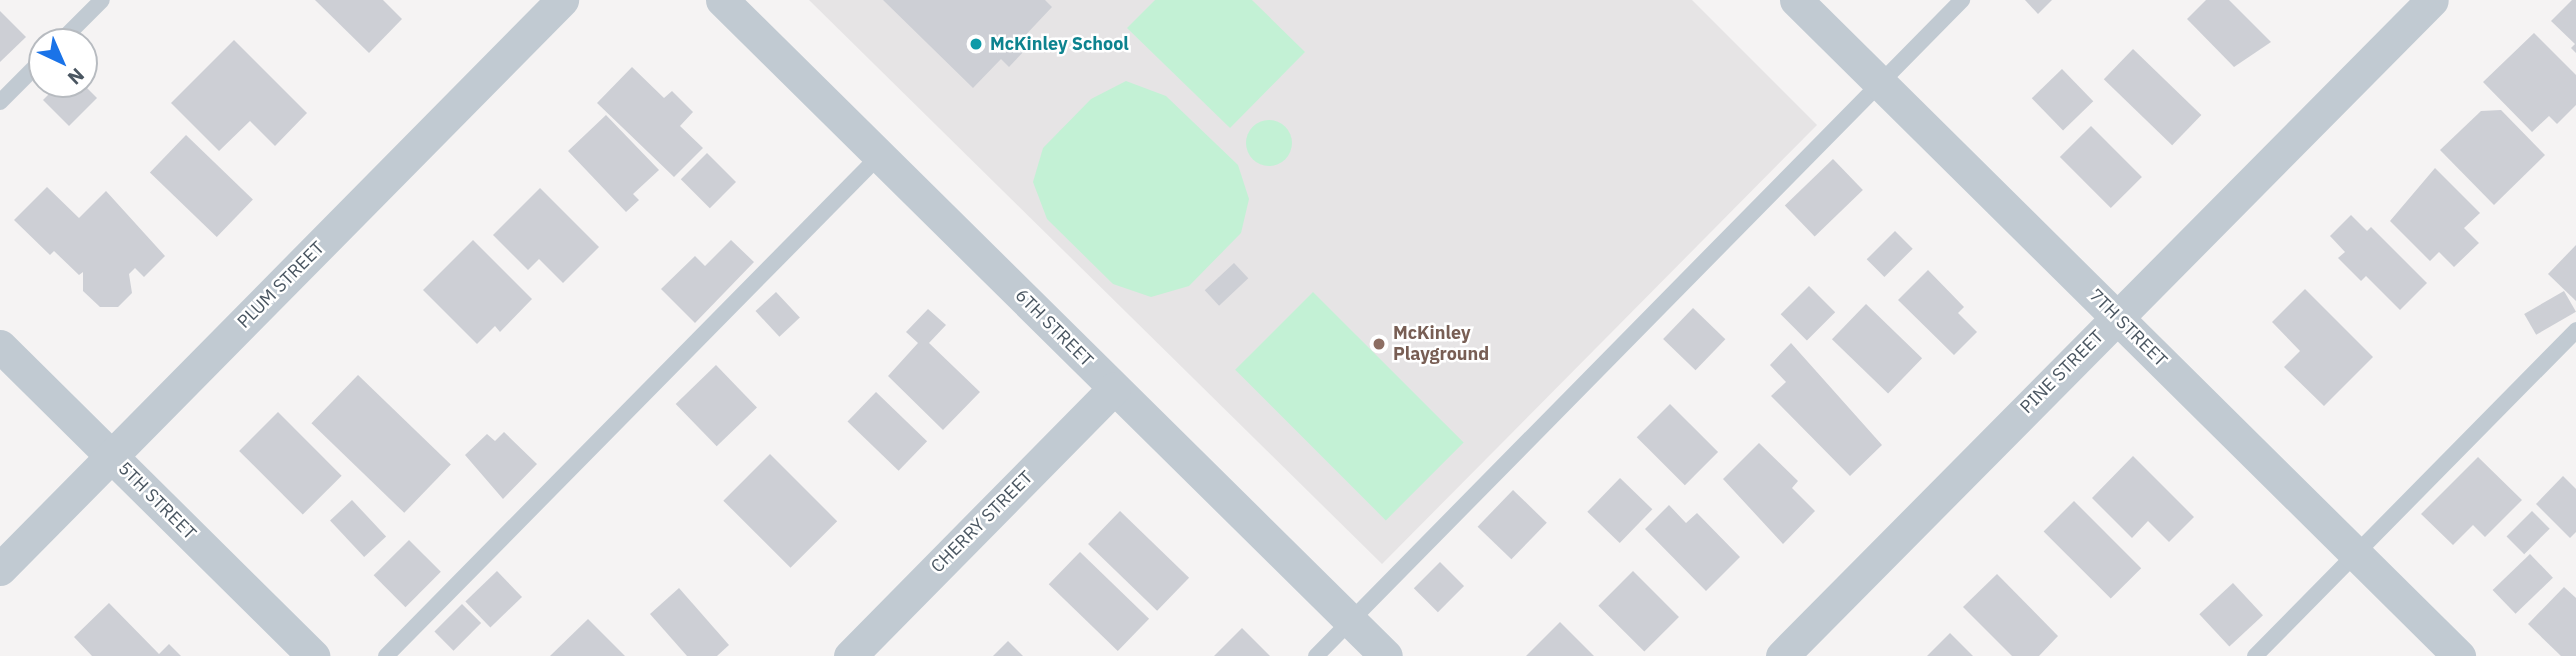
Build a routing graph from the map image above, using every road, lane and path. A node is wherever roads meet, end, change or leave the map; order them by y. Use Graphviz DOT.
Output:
graph roads {
  1 [pos="102,0"];
  2 [pos="562,0"];
  3 [pos="722,0"];
  4 [pos="1796,0"];
  5 [pos="1962,0"];
  6 [pos="2432,0"];
  7 [pos="74,28"];
  8 [pos="28,74"];
  9 [pos="1880,83"];
  10 [pos="0,102"];
  11 [pos="880,156"];
  12 [pos="2117,317"];
  13 [pos="2576,330"];
  14 [pos="0,346"];
  15 [pos="1114,388"];
  16 [pos="112,456"];
  17 [pos="2356,554"];
  18 [pos="0,569"];
  19 [pos="1351,621"];
  20 [pos="313,656"];
  21 [pos="386,656"];
  22 [pos="850,656"];
  23 [pos="1316,656"];
  24 [pos="1386,656"];
  25 [pos="1782,656"];
  26 [pos="2255,656"];
  27 [pos="2459,656"];
  1 -- 7 [label="lane"];
  2 -- 16 [label="street, PLUM STREET"];
  3 -- 11 [label="street, 6TH STREET"];
  4 -- 9 [label="street, 7TH STREET"];
  5 -- 9 [label="lane"];
  6 -- 12 [label="street, PINE STREET"];
  8 -- 10 [label="lane"];
  9 -- 12 [label="street, 7TH STREET"];
  9 -- 19 [label="lane"];
  11 -- 15 [label="street, 6TH STREET"];
  11 -- 21 [label="lane"];
  12 -- 17 [label="street, 7TH STREET"];
  12 -- 25 [label="street, PINE STREET"];
  13 -- 17 [label="lane"];
  14 -- 16 [label="street, 5TH STREET"];
  15 -- 19 [label="street, 6TH STREET"];
  15 -- 22 [label="street, CHERRY STREET"];
  16 -- 18 [label="street, PLUM STREET"];
  16 -- 20 [label="street, 5TH STREET"];
  17 -- 26 [label="lane"];
  17 -- 27 [label="street, 7TH STREET"];
  19 -- 23 [label="lane"];
  19 -- 24 [label="street, 6TH STREET"];
}
